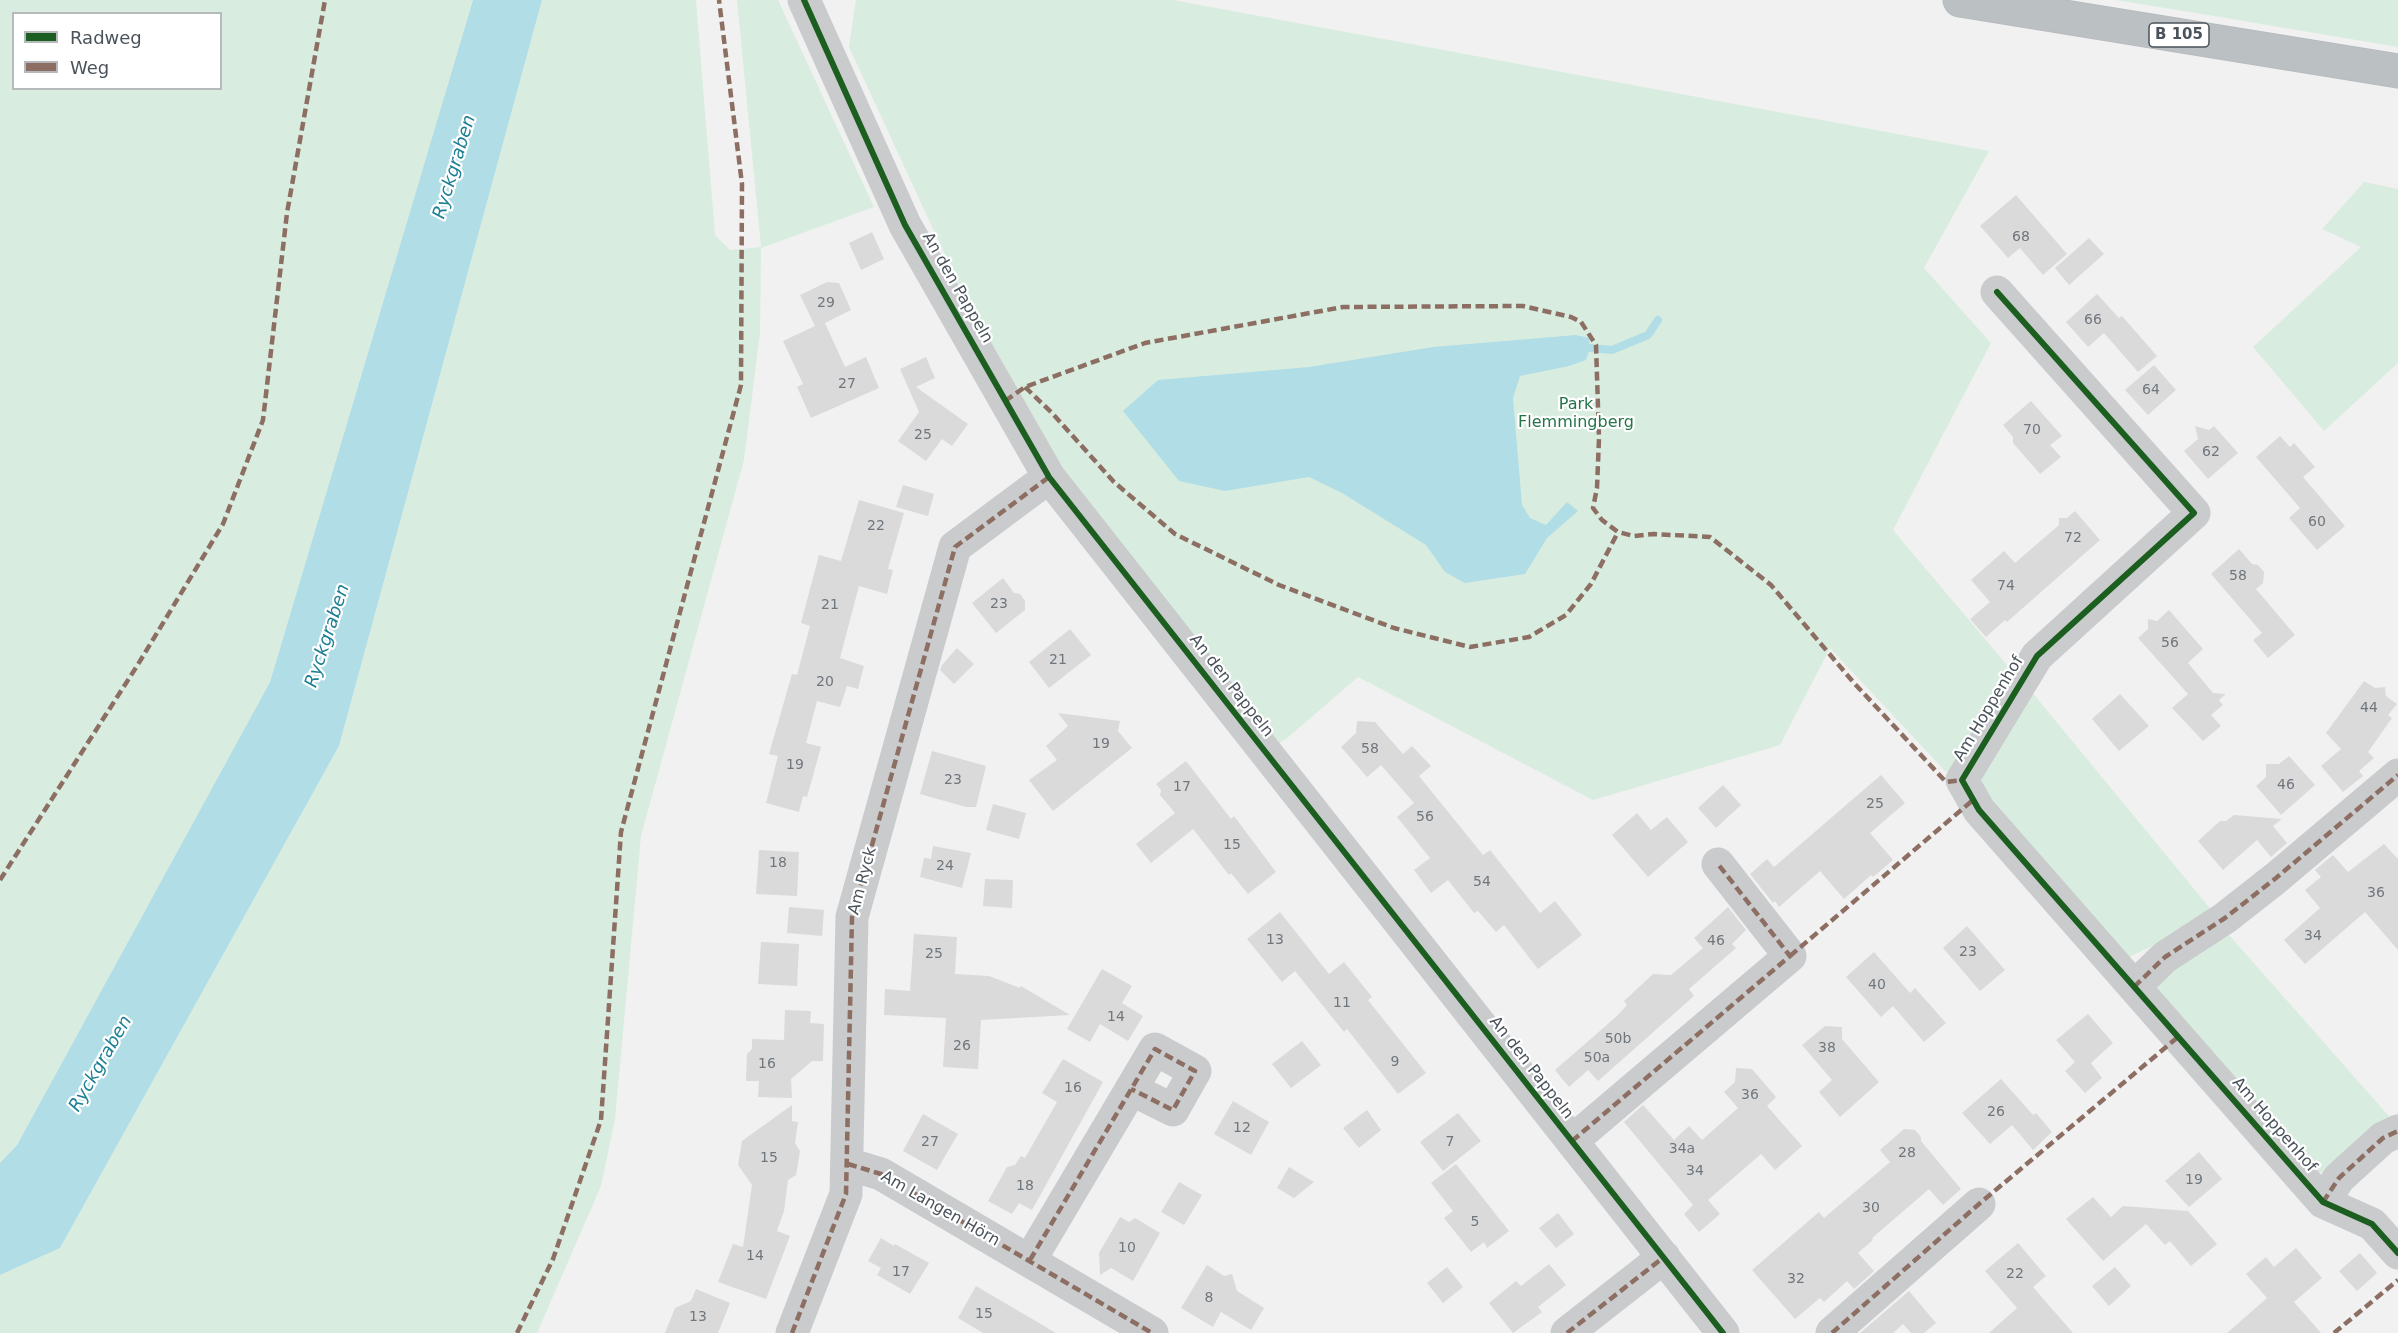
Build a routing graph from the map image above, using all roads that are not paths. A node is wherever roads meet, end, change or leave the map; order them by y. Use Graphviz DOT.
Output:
graph roads {
  1 [pos="804,0"];
  2 [pos="1960,0"];
  3 [pos="2398,71"];
  4 [pos="1997,292"];
  5 [pos="1049,477"];
  6 [pos="2398,775"];
  7 [pos="1718,864"];
  8 [pos="2134,987"];
  9 [pos="1131,1089"];
  10 [pos="2398,1131"];
  11 [pos="1572,1141"];
  12 [pos="848,1164"];
  13 [pos="2323,1202"];
  14 [pos="1979,1204"];
  15 [pos="2398,1253"];
  16 [pos="1664,1257"];
  17 [pos="1030,1260"];
  18 [pos="792,1333"];
  19 [pos="1152,1333"];
  20 [pos="1567,1333"];
  21 [pos="1723,1333"];
  22 [pos="1832,1333"];
  1 -- 5 [label="street, An den Pappeln"];
  2 -- 3 [label="highway, B 105"];
  4 -- 8 [label="street, Am Hoppenhof"];
  5 -- 11 [label="street, An den Pappeln"];
  5 -- 12 [label="street, Am Ryck"];
  6 -- 8 [label="street"];
  7 -- 11 [label="street, An den Pappeln"];
  8 -- 13 [label="street, Am Hoppenhof"];
  9 -- 17 [label="street"];
  10 -- 13 [label="street, Am Hoppenhof"];
  11 -- 16 [label="street, An den Pappeln"];
  12 -- 17 [label="street, Am Langen Hörn"];
  12 -- 18 [label="street, Am Ryck"];
  13 -- 15 [label="street, Am Hoppenhof"];
  14 -- 22 [label="street"];
  16 -- 20 [label="street"];
  16 -- 21 [label="street, An den Pappeln"];
  17 -- 19 [label="street, Am Langen Hörn"];
}
